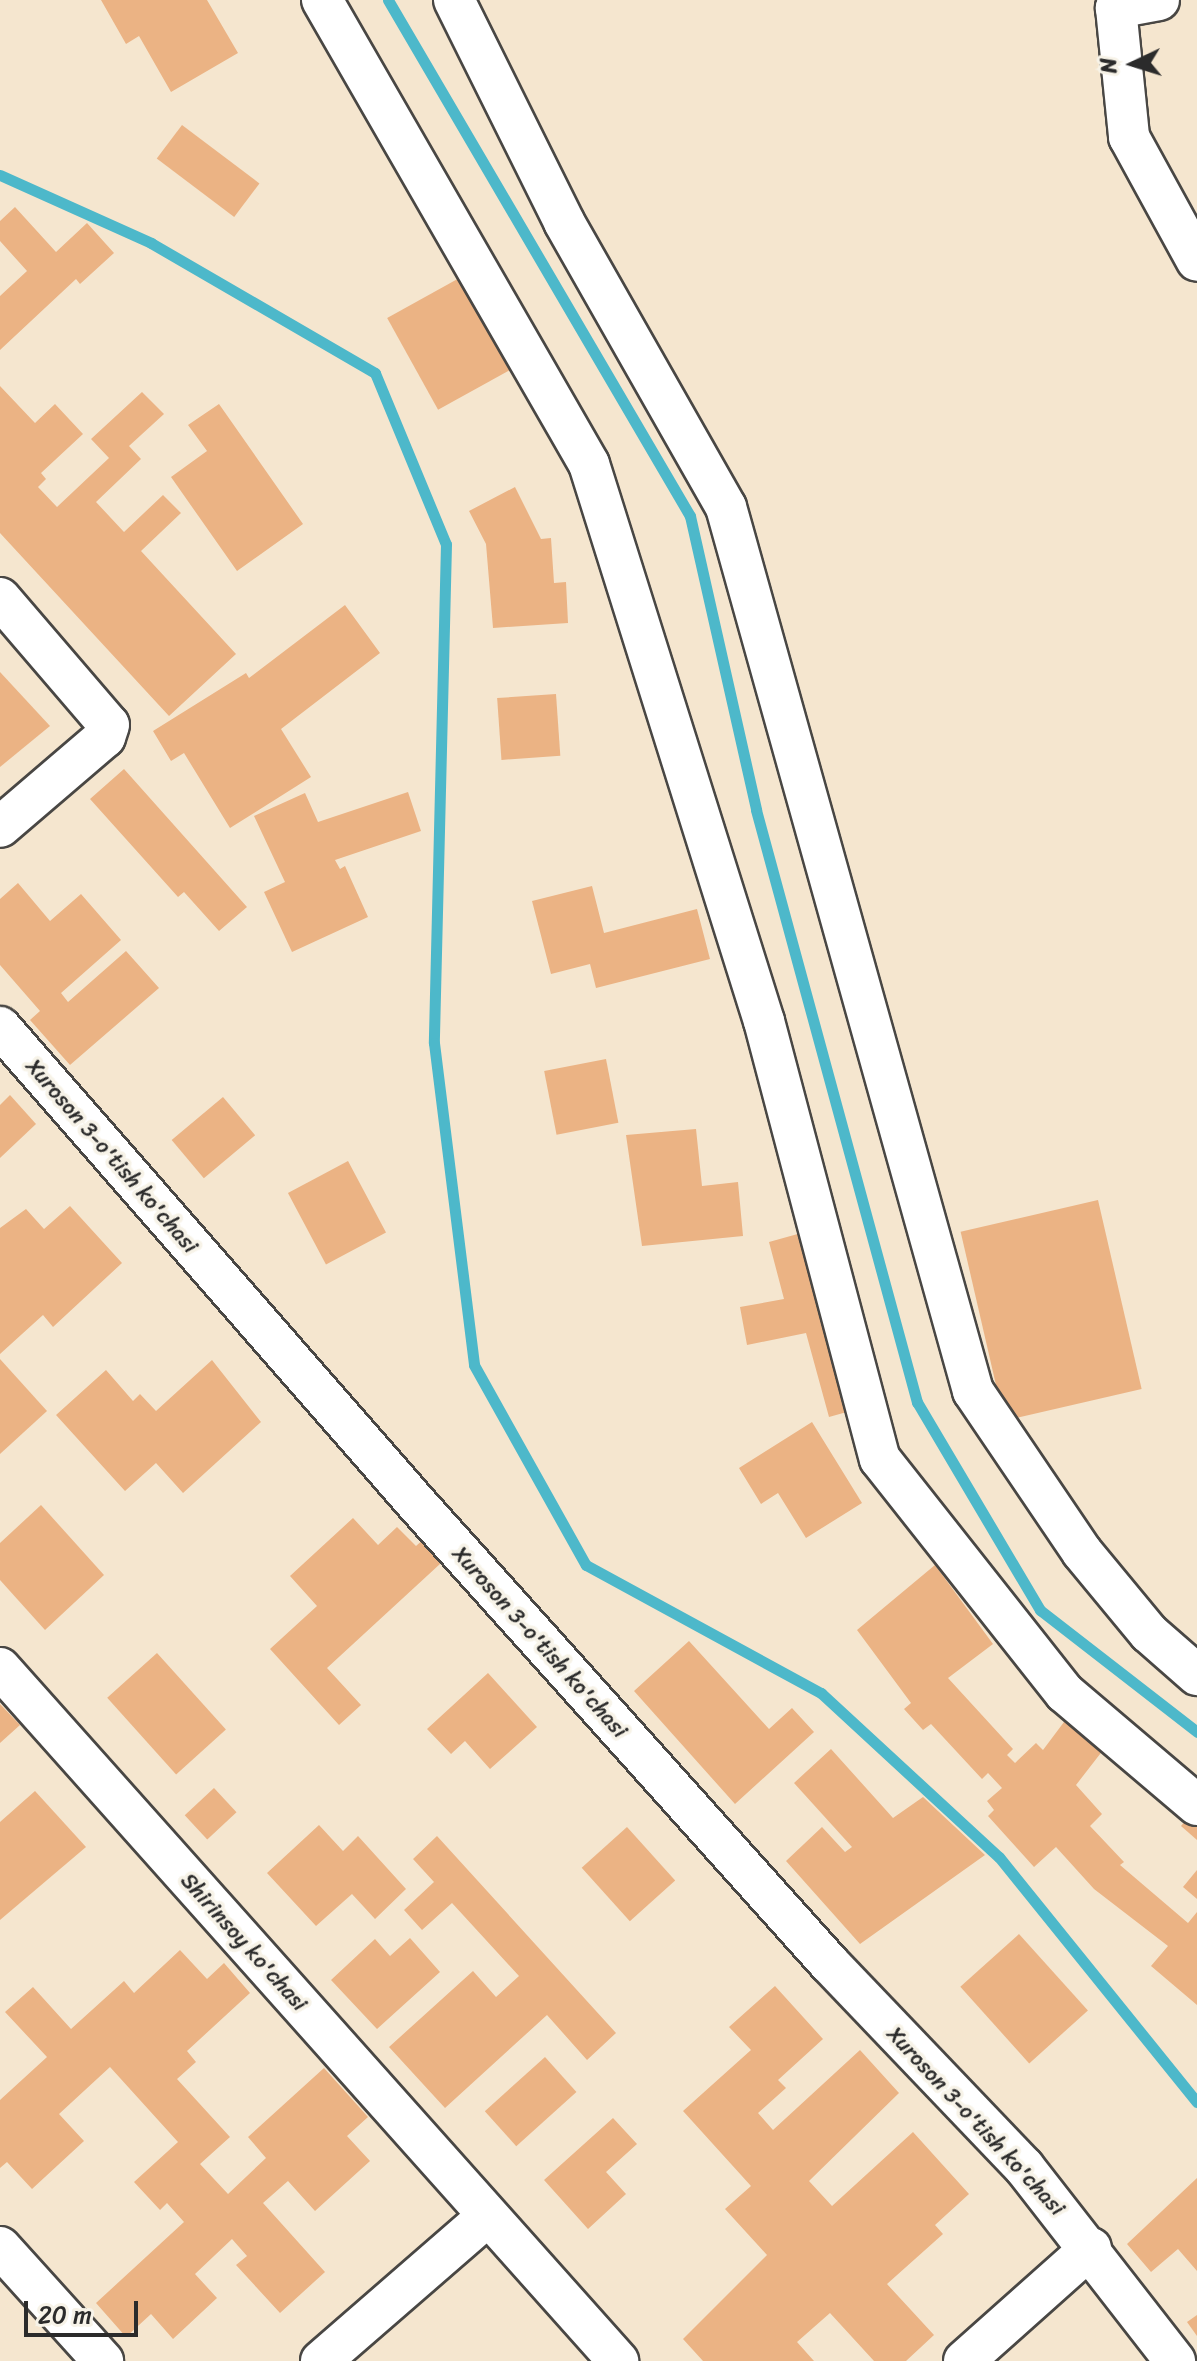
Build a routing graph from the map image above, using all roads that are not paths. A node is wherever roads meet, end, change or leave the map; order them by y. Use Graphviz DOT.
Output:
graph roads {
  1 [pos="322,0"];
  2 [pos="454,0"];
  3 [pos="1159,0"];
  4 [pos="1113,4"];
  5 [pos="1197,261"];
  6 [pos="0,598"];
  7 [pos="0,827"];
  8 [pos="0,1027"];
  9 [pos="0,1668"];
  10 [pos="1197,1675"];
  11 [pos="1197,1805"];
  12 [pos="488,2216"];
  13 [pos="0,2247"];
  14 [pos="1091,2248"];
  15 [pos="103,2361"];
  16 [pos="321,2361"];
  17 [pos="618,2361"];
  18 [pos="964,2361"];
  19 [pos="1175,2361"];
  1 -- 11 [label="street"];
  2 -- 10 [label="street"];
  3 -- 4 [label="street"];
  4 -- 5 [label="street"];
  6 -- 7 [label="street"];
  8 -- 14 [label="street, Xuroson 3-o'tish ko'chasi"];
  9 -- 12 [label="street, Shirinsoy ko'chasi"];
  12 -- 16 [label="street"];
  12 -- 17 [label="street, Shirinsoy ko'chasi"];
  13 -- 15 [label="street"];
  14 -- 18 [label="street"];
  14 -- 19 [label="street, Xuroson 3-o'tish ko'chasi"];
}
